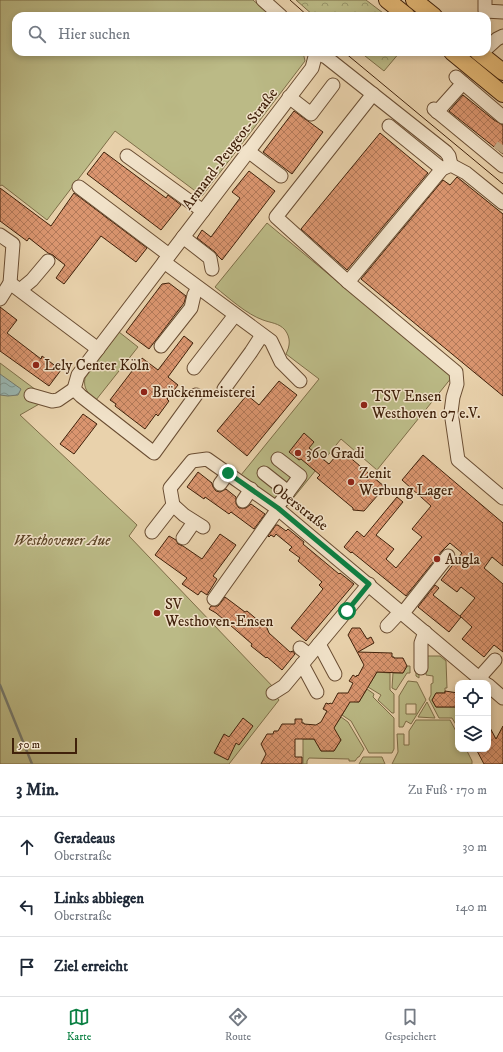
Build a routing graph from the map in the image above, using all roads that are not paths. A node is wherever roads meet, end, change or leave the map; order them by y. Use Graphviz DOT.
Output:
graph roads {
  1 [pos="263,0"];
  2 [pos="387,0"];
  3 [pos="414,0"];
  4 [pos="485,0"];
  5 [pos="276,12"];
  6 [pos="402,12"];
  7 [pos="429,12"];
  8 [pos="503,12"];
  9 [pos="503,36"];
  10 [pos="491,44"];
  11 [pos="314,56"];
  12 [pos="324,56"];
  13 [pos="457,56"];
  14 [pos="482,56"];
  15 [pos="487,56"];
  16 [pos="468,65"];
  17 [pos="485,72"];
  18 [pos="503,72"];
  19 [pos="333,85"];
  20 [pos="501,86"];
  21 [pos="373,94"];
  22 [pos="289,97"];
  23 [pos="503,117"];
  24 [pos="388,126"];
  25 [pos="248,151"];
  26 [pos="127,156"];
  27 [pos="498,158"];
  28 [pos="446,167"];
  29 [pos="281,176"];
  30 [pos="79,187"];
  31 [pos="503,203"];
  32 [pos="203,211"];
  33 [pos="0,235"];
  34 [pos="183,237"];
  35 [pos="167,259"];
  36 [pos="48,261"];
  37 [pos="212,269"];
  38 [pos="348,282"];
  39 [pos="15,287"];
  40 [pos="198,288"];
  41 [pos="0,299"];
  42 [pos="235,315"];
  43 [pos="266,338"];
  44 [pos="160,346"];
  45 [pos="98,349"];
  46 [pos="194,368"];
  47 [pos="300,381"];
  48 [pos="74,388"];
  49 [pos="224,389"];
  50 [pos="31,395"];
  51 [pos="196,395"];
  52 [pos="278,459"];
  53 [pos="228,473"];
  54 [pos="264,473"];
  55 [pos="220,484"];
  56 [pos="251,489"];
  57 [pos="288,492"];
  58 [pos="503,498"];
  59 [pos="243,501"];
  60 [pos="173,505"];
  61 [pos="277,508"];
  62 [pos="152,532"];
  63 [pos="183,538"];
  64 [pos="448,556"];
  65 [pos="369,584"];
  66 [pos="214,599"];
  67 [pos="402,612"];
  68 [pos="387,626"];
  69 [pos="425,632"];
  70 [pos="319,644"];
  71 [pos="495,660"];
  72 [pos="300,661"];
  73 [pos="421,668"];
  74 [pos="335,674"];
  75 [pos="482,680"];
  76 [pos="485,680"];
  77 [pos="491,688"];
  78 [pos="317,692"];
  79 [pos="273,693"];
  80 [pos="503,698"];
  1 -- 5 [label="street"];
  2 -- 6 [label="main road"];
  3 -- 7 [label="main road"];
  4 -- 8 [label="street"];
  9 -- 10 [label="street"];
  11 -- 22 [label="street, Armand-Peugeot-Straße"];
  12 -- 21 [label="street"];
  13 -- 16 [label="main road"];
  14 -- 17 [label="street"];
  15 -- 18 [label="main road"];
  16 -- 17 [label="street"];
  16 -- 20 [label="main road"];
  17 -- 20 [label="street"];
  19 -- 22 [label="street"];
  21 -- 28 [label="street"];
  21 -- 38 [label="street"];
  22 -- 25 [label="street, Armand-Peugeot-Straße"];
  23 -- 27 [label="street"];
  24 -- 28 [label="street"];
  25 -- 29 [label="street"];
  25 -- 32 [label="street, Armand-Peugeot-Straße"];
  26 -- 32 [label="street"];
  28 -- 31 [label="street"];
  28 -- 38 [label="street"];
  30 -- 35 [label="street"];
  32 -- 34 [label="street, Armand-Peugeot-Straße"];
  33 -- 39 [label="street"];
  34 -- 35 [label="street, Armand-Peugeot-Straße"];
  34 -- 37 [label="street"];
  35 -- 40 [label="street"];
  35 -- 45 [label="street, Armand-Peugeot-Straße"];
  36 -- 39 [label="street"];
  38 -- 58 [label="street"];
  39 -- 41 [label="street"];
  39 -- 45 [label="street"];
  40 -- 42 [label="street"];
  40 -- 44 [label="street"];
  42 -- 43 [label="street"];
  42 -- 46 [label="street"];
  43 -- 47 [label="street"];
  43 -- 49 [label="street"];
  45 -- 48 [label="street, Armand-Peugeot-Straße"];
  48 -- 50 [label="street"];
  48 -- 51 [label="street"];
  52 -- 57 [label="street"];
  53 -- 55 [label="street"];
  53 -- 56 [label="street, Oberstraße"];
  53 -- 60 [label="street, Oberstraße"];
  54 -- 57 [label="street"];
  56 -- 59 [label="street"];
  56 -- 61 [label="street, Oberstraße"];
  57 -- 61 [label="street"];
  60 -- 62 [label="street"];
  60 -- 63 [label="street"];
  61 -- 65 [label="street, Oberstraße"];
  61 -- 66 [label="street"];
  64 -- 67 [label="street"];
  65 -- 67 [label="street, Oberstraße"];
  65 -- 70 [label="street"];
  67 -- 68 [label="street"];
  67 -- 69 [label="street, Oberstraße"];
  69 -- 73 [label="street"];
  69 -- 75 [label="street, Oberstraße"];
  70 -- 72 [label="street"];
  70 -- 74 [label="street"];
  71 -- 76 [label="street"];
  72 -- 78 [label="street"];
  72 -- 79 [label="street"];
  77 -- 80 [label="street, Oberstraße"];
}
